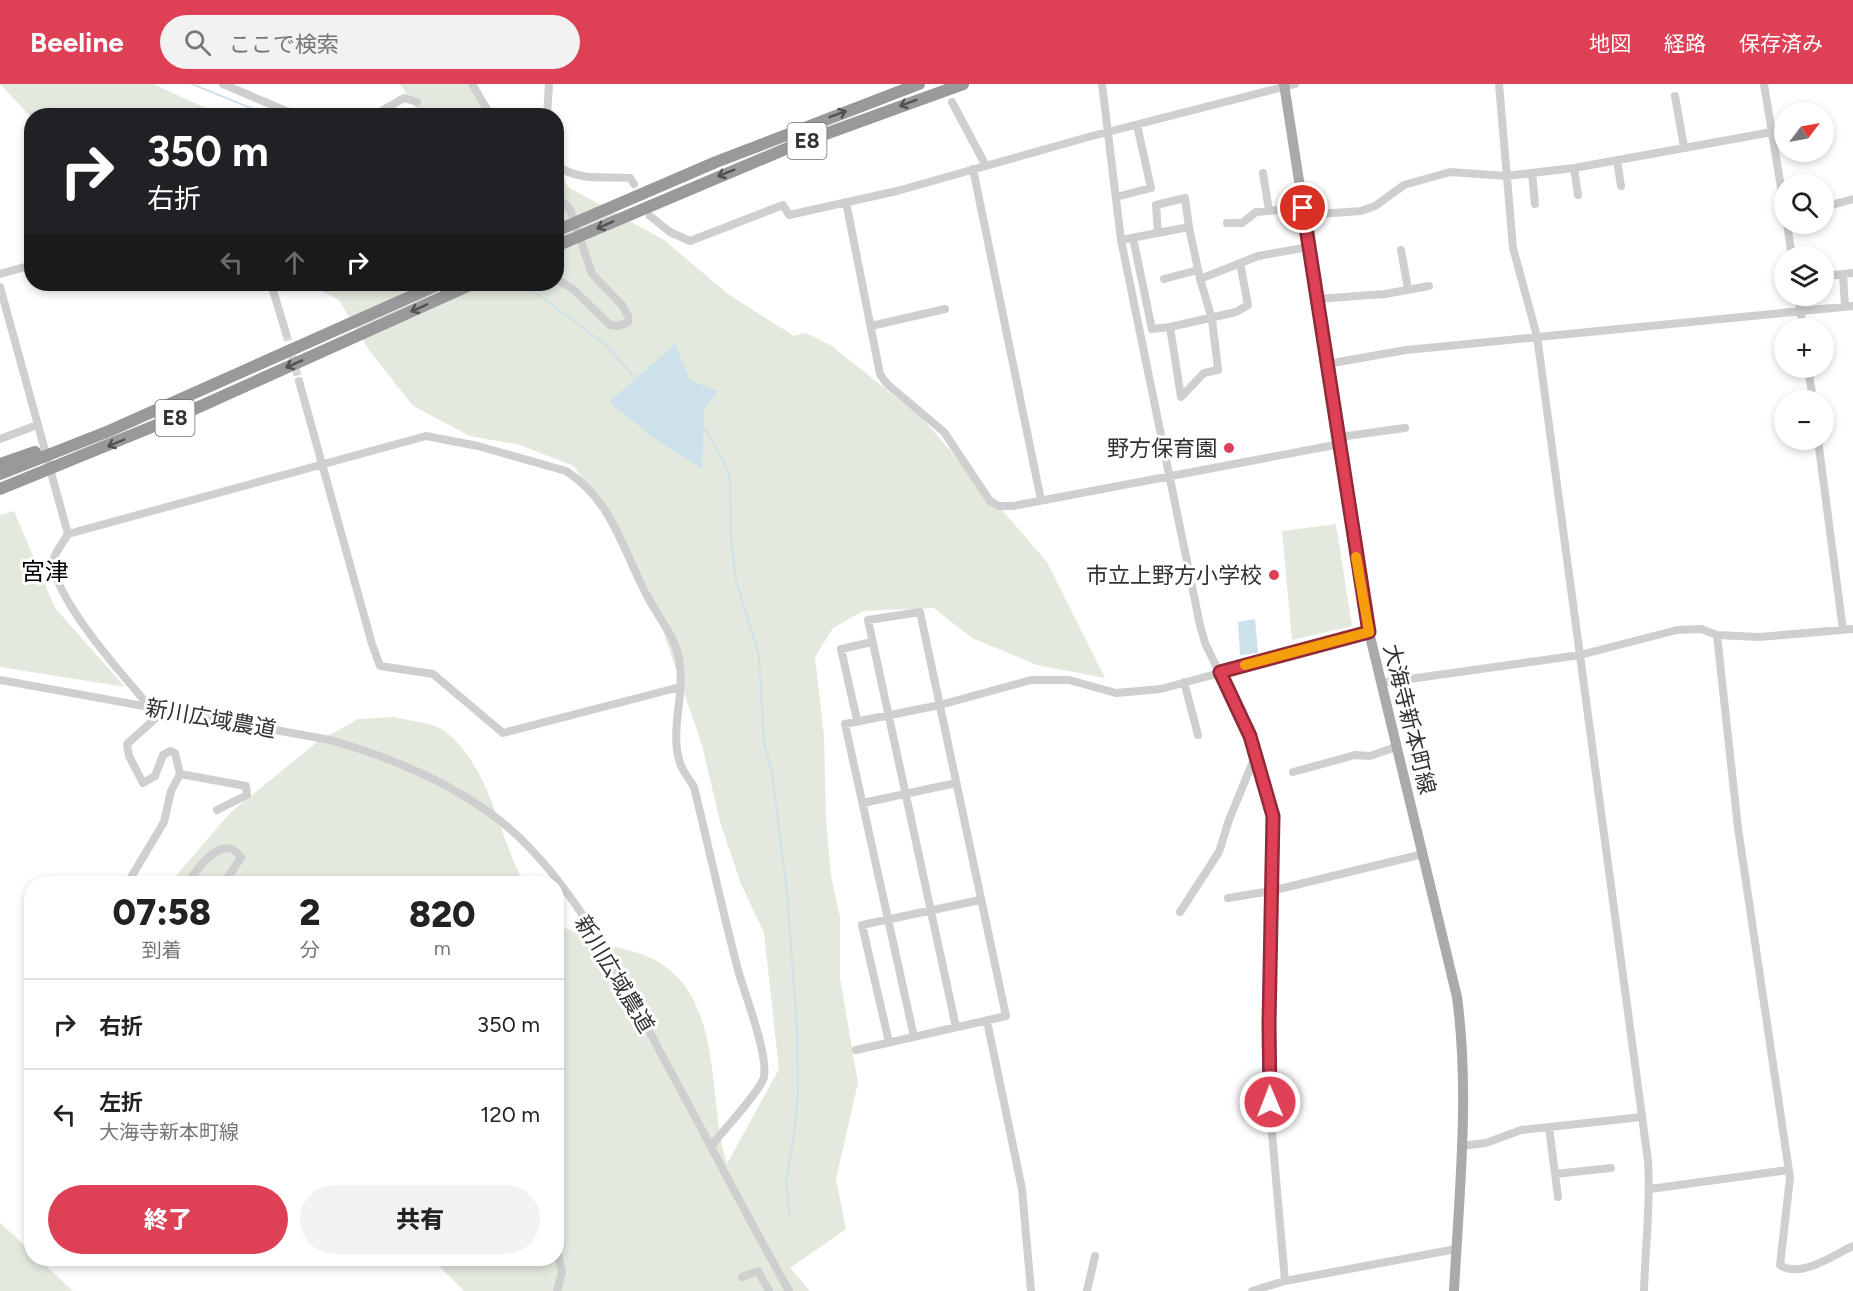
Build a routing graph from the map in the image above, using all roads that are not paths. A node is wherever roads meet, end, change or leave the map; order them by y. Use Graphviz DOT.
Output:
graph roads {
  1 [pos="223,84"];
  2 [pos="472,84"];
  3 [pos="549,84"];
  4 [pos="919,84"];
  5 [pos="963,84"];
  6 [pos="1102,84"];
  7 [pos="1499,84"];
  8 [pos="1764,84"];
  9 [pos="1288,85"];
  10 [pos="1675,96"];
  11 [pos="417,102"];
  12 [pos="952,102"];
  13 [pos="279,108"];
  14 [pos="387,108"];
  15 [pos="486,108"];
  16 [pos="548,108"];
  17 [pos="1137,125"];
  18 [pos="1772,132"];
  19 [pos="1109,133"];
  20 [pos="1684,147"];
  21 [pos="1617,160"];
  22 [pos="986,165"];
  23 [pos="1574,168"];
  24 [pos="973,169"];
  25 [pos="564,171"];
  26 [pos="1263,172"];
  27 [pos="1532,173"];
  28 [pos="1779,174"];
  29 [pos="1506,176"];
  30 [pos="634,184"];
  31 [pos="1622,186"];
  32 [pos="1578,195"];
  33 [pos="1116,197"];
  34 [pos="1853,199"];
  35 [pos="846,202"];
  36 [pos="564,203"];
  37 [pos="1535,204"];
  38 [pos="1834,204"];
  39 [pos="1269,211"];
  40 [pos="1304,212"];
  41 [pos="650,216"];
  42 [pos="1227,224"];
  43 [pos="564,227"];
  44 [pos="1189,227"];
  45 [pos="1158,233"];
  46 [pos="1132,238"];
  47 [pos="1121,240"];
  48 [pos="564,242"];
  49 [pos="1309,247"];
  50 [pos="1401,250"];
  51 [pos="1240,263"];
  52 [pos="24,267"];
  53 [pos="1853,273"];
  54 [pos="0,274"];
  55 [pos="1842,274"];
  56 [pos="1199,275"];
  57 [pos="1834,275"];
  58 [pos="1164,279"];
  59 [pos="564,284"];
  60 [pos="1429,286"];
  61 [pos="0,288"];
  62 [pos="1408,290"];
  63 [pos="273,291"];
  64 [pos="423,291"];
  65 [pos="456,291"];
  66 [pos="1317,299"];
  67 [pos="1800,306"];
  68 [pos="1849,306"];
  69 [pos="945,309"];
  70 [pos="1801,312"];
  71 [pos="1802,318"];
  72 [pos="1212,319"];
  73 [pos="871,326"];
  74 [pos="1170,327"];
  75 [pos="286,333"];
  76 [pos="1537,336"];
  77 [pos="1327,364"];
  78 [pos="252,368"];
  79 [pos="299,381"];
  80 [pos="37,424"];
  81 [pos="1405,428"];
  82 [pos="0,439"];
  83 [pos="1339,440"];
  84 [pos="1820,450"];
  85 [pos="0,464"];
  86 [pos="324,465"];
  87 [pos="0,474"];
  88 [pos="1169,474"];
  89 [pos="0,489"];
  90 [pos="1041,500"];
  91 [pos="68,534"];
  92 [pos="1848,630"];
  93 [pos="1369,632"];
  94 [pos="1717,635"];
  95 [pos="872,642"];
  96 [pos="1580,655"];
  97 [pos="1220,672"];
  98 [pos="1,680"];
  99 [pos="1184,682"];
  100 [pos="1381,683"];
  101 [pos="680,687"];
  102 [pos="940,705"];
  103 [pos="150,707"];
  104 [pos="166,709"];
  105 [pos="889,716"];
  106 [pos="856,720"];
  107 [pos="1198,735"];
  108 [pos="1396,747"];
  109 [pos="1256,754"];
  110 [pos="1293,772"];
  111 [pos="180,774"];
  112 [pos="956,783"];
  113 [pos="905,793"];
  114 [pos="863,803"];
  115 [pos="217,810"];
  116 [pos="1423,854"];
  117 [pos="132,876"];
  118 [pos="192,876"];
  119 [pos="229,876"];
  120 [pos="552,876"];
  121 [pos="1271,891"];
  122 [pos="564,893"];
  123 [pos="1228,898"];
  124 [pos="980,900"];
  125 [pos="930,912"];
  126 [pos="1180,912"];
  127 [pos="888,920"];
  128 [pos="987,1021"];
  129 [pos="956,1027"];
  130 [pos="914,1037"];
  131 [pos="889,1042"];
  132 [pos="856,1050"];
  133 [pos="1642,1117"];
  134 [pos="1549,1127"];
  135 [pos="712,1145"];
  136 [pos="1461,1146"];
  137 [pos="1611,1168"];
  138 [pos="1788,1170"];
  139 [pos="1555,1174"];
  140 [pos="1650,1190"];
  141 [pos="1558,1197"];
  142 [pos="1853,1246"];
  143 [pos="1456,1249"];
  144 [pos="1095,1256"];
  145 [pos="561,1266"];
  146 [pos="742,1277"];
  147 [pos="1285,1281"];
  148 [pos="557,1291"];
  149 [pos="769,1291"];
  150 [pos="789,1291"];
  151 [pos="1031,1291"];
  152 [pos="1087,1291"];
  153 [pos="1252,1291"];
  154 [pos="1454,1291"];
  155 [pos="1644,1291"];
  1 -- 13 [label="street"];
  2 -- 15 [label="street"];
  3 -- 16 [label="street"];
  43 -- 4 [label="highway, E8, one-way"];
  5 -- 48 [label="highway, E8, one-way"];
  6 -- 19 [label="street"];
  7 -- 29 [label="street"];
  8 -- 18 [label="street"];
  9 -- 17 [label="street"];
  9 -- 40 [label="main road, 大海寺新本町線"];
  10 -- 20 [label="street"];
  11 -- 14 [label="street"];
  12 -- 22 [label="street"];
  17 -- 19 [label="street"];
  17 -- 33 [label="street"];
  18 -- 20 [label="street"];
  18 -- 28 [label="street"];
  19 -- 22 [label="street"];
  19 -- 33 [label="street"];
  20 -- 21 [label="street"];
  21 -- 23 [label="street"];
  21 -- 31 [label="street"];
  22 -- 24 [label="street"];
  23 -- 27 [label="street"];
  23 -- 32 [label="street"];
  24 -- 35 [label="street"];
  24 -- 90 [label="street"];
  25 -- 30 [label="street"];
  26 -- 39 [label="street"];
  27 -- 29 [label="street"];
  27 -- 37 [label="street"];
  29 -- 40 [label="street"];
  29 -- 76 [label="street"];
  33 -- 47 [label="street"];
  34 -- 38 [label="street"];
  35 -- 41 [label="street"];
  35 -- 73 [label="street"];
  36 -- 59 [label="street"];
  39 -- 40 [label="street"];
  39 -- 42 [label="street"];
  40 -- 49 [label="main road, 大海寺新本町線"];
  44 -- 45 [label="street"];
  44 -- 45 [label="street"];
  44 -- 56 [label="street"];
  45 -- 46 [label="street"];
  46 -- 47 [label="street"];
  46 -- 74 [label="street"];
  47 -- 88 [label="street"];
  49 -- 51 [label="street"];
  49 -- 66 [label="main road, 大海寺新本町線"];
  50 -- 62 [label="street"];
  51 -- 56 [label="street"];
  51 -- 72 [label="street"];
  52 -- 54 [label="street"];
  53 -- 55 [label="street"];
  55 -- 57 [label="street"];
  55 -- 68 [label="street"];
  56 -- 58 [label="street"];
  56 -- 72 [label="street"];
  60 -- 62 [label="street"];
  61 -- 80 [label="street"];
  62 -- 66 [label="street"];
  63 -- 75 [label="street"];
  64 -- 78 [label="highway, E8"];
  65 -- 89 [label="highway, E8, one-way"];
  66 -- 77 [label="main road, 大海寺新本町線"];
  67 -- 70 [label="street"];
  68 -- 70 [label="street"];
  69 -- 73 [label="street"];
  70 -- 71 [label="street"];
  70 -- 76 [label="street"];
  72 -- 74 [label="street"];
  72 -- 74 [label="street"];
  73 -- 90 [label="street"];
  76 -- 77 [label="street"];
  76 -- 96 [label="street"];
  77 -- 83 [label="main road, 大海寺新本町線"];
  78 -- 85 [label="highway"];
  78 -- 87 [label="highway, E8"];
  79 -- 86 [label="street"];
  80 -- 82 [label="street"];
  80 -- 91 [label="street"];
  81 -- 83 [label="street"];
  83 -- 88 [label="street"];
  83 -- 93 [label="main road, 大海寺新本町線"];
  84 -- 92 [label="street"];
  86 -- 91 [label="street"];
  86 -- 101 [label="street"];
  86 -- 101 [label="street"];
  88 -- 90 [label="street"];
  88 -- 97 [label="street"];
  91 -- 103 [label="street"];
  92 -- 94 [label="street"];
  93 -- 97 [label="street"];
  93 -- 100 [label="main road, 大海寺新本町線"];
  94 -- 96 [label="street"];
  94 -- 138 [label="street"];
  95 -- 102 [label="street"];
  95 -- 105 [label="street"];
  95 -- 106 [label="street"];
  96 -- 100 [label="street"];
  96 -- 133 [label="street"];
  97 -- 99 [label="street"];
  97 -- 109 [label="street"];
  98 -- 103 [label="street, 新川広域農道"];
  99 -- 102 [label="street"];
  99 -- 107 [label="street"];
  100 -- 108 [label="main road, 大海寺新本町線"];
  101 -- 135 [label="street"];
  102 -- 105 [label="street"];
  102 -- 112 [label="street"];
  103 -- 104 [label="street, 新川広域農道"];
  104 -- 111 [label="street"];
  104 -- 120 [label="street, 新川広域農道"];
  105 -- 106 [label="street"];
  105 -- 113 [label="street"];
  106 -- 114 [label="street"];
  108 -- 110 [label="street"];
  108 -- 116 [label="main road, 大海寺新本町線"];
  109 -- 121 [label="street"];
  109 -- 126 [label="street"];
  111 -- 115 [label="street"];
  111 -- 117 [label="street"];
  112 -- 113 [label="street"];
  112 -- 124 [label="street"];
  113 -- 114 [label="street"];
  113 -- 125 [label="street"];
  114 -- 127 [label="street"];
  116 -- 121 [label="street"];
  116 -- 136 [label="main road, 大海寺新本町線"];
  118 -- 119 [label="street"];
  121 -- 123 [label="street"];
  121 -- 147 [label="street"];
  122 -- 135 [label="street, 新川広域農道"];
  124 -- 125 [label="street"];
  124 -- 128 [label="street"];
  125 -- 127 [label="street"];
  125 -- 129 [label="street"];
  127 -- 130 [label="street"];
  127 -- 131 [label="street"];
  128 -- 129 [label="street"];
  128 -- 151 [label="street"];
  129 -- 130 [label="street"];
  130 -- 131 [label="street"];
  131 -- 132 [label="street"];
  133 -- 134 [label="street"];
  133 -- 140 [label="street"];
  134 -- 136 [label="street"];
  134 -- 139 [label="street"];
  135 -- 150 [label="street, 新川広域農道"];
  136 -- 143 [label="main road, 大海寺新本町線"];
  137 -- 139 [label="street"];
  138 -- 140 [label="street"];
  138 -- 142 [label="street"];
  139 -- 141 [label="street"];
  140 -- 155 [label="street"];
  143 -- 147 [label="street"];
  143 -- 154 [label="main road, 大海寺新本町線"];
  144 -- 152 [label="street"];
  145 -- 148 [label="street"];
  146 -- 149 [label="street"];
  147 -- 153 [label="street"];
}
